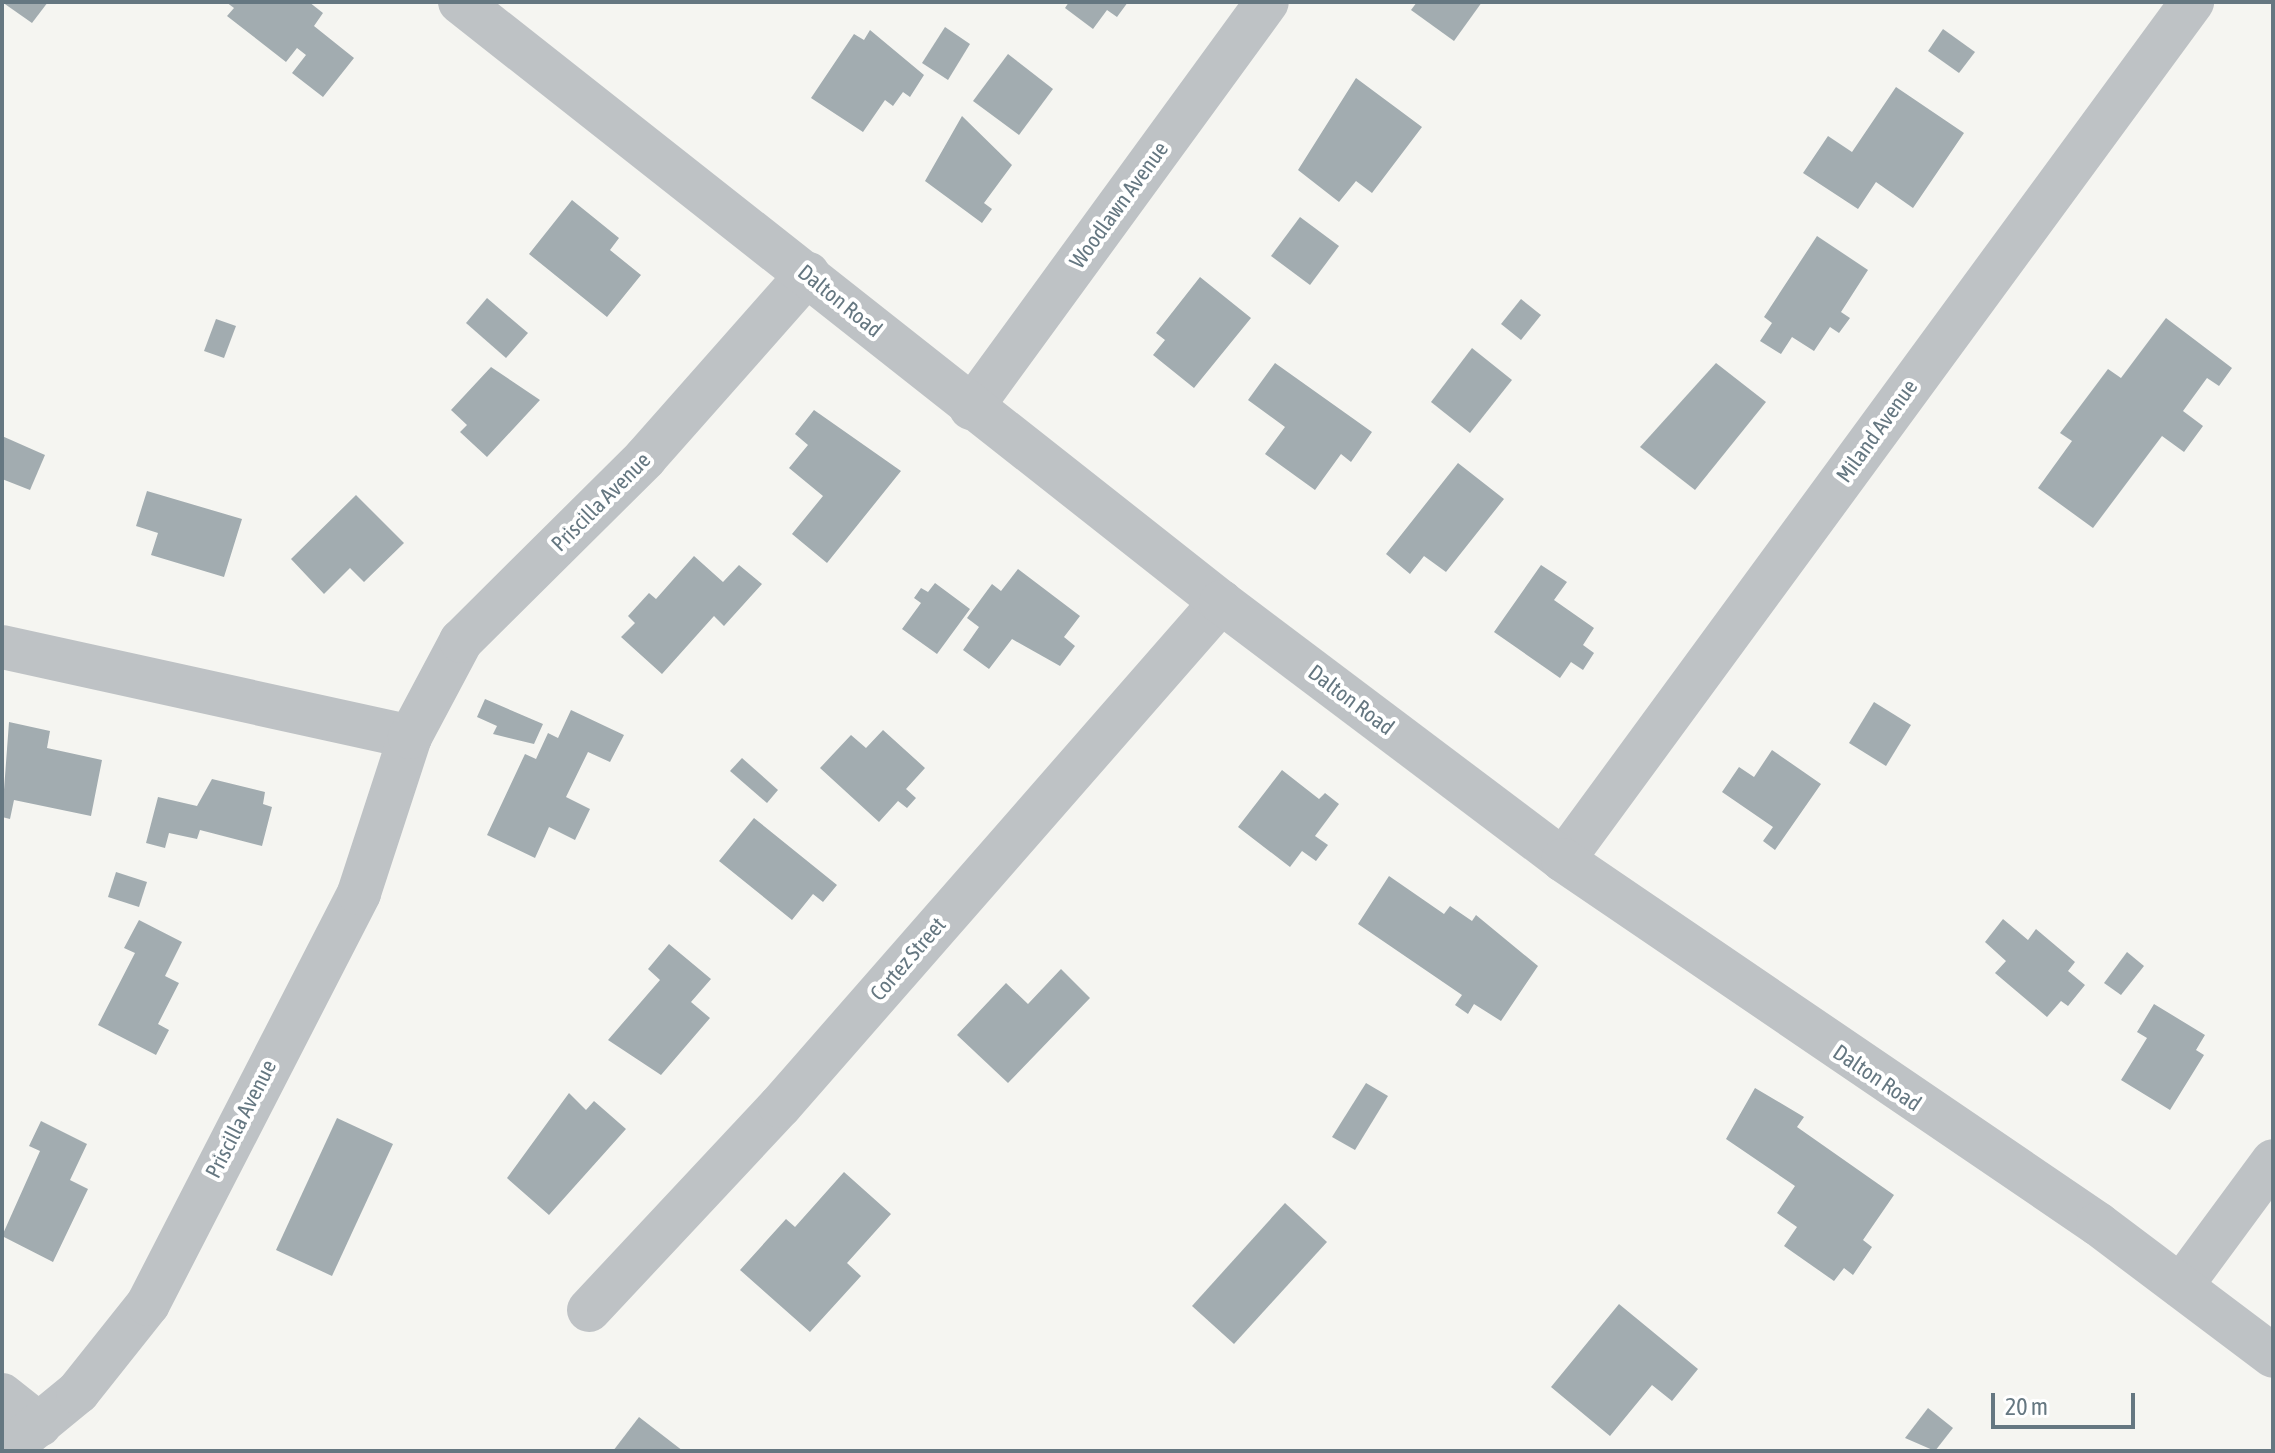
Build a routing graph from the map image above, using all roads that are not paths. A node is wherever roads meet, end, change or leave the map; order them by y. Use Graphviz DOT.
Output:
graph roads {
  1 [pos="460,2"];
  2 [pos="1267,2"];
  3 [pos="2192,2"];
  4 [pos="808,274"];
  5 [pos="971,408"];
  6 [pos="1221,602"];
  7 [pos="2,647"];
  8 [pos="410,737"];
  9 [pos="1563,860"];
  10 [pos="2273,1161"];
  11 [pos="2181,1286"];
  12 [pos="589,1310"];
  13 [pos="2273,1356"];
  14 [pos="2,1395"];
  15 [pos="23,1438"];
  1 -- 4 [label="street, Dalton Road"];
  2 -- 5 [label="street, Woodlawn Avenue"];
  3 -- 9 [label="street, Miland Avenue"];
  4 -- 5 [label="street, Dalton Road"];
  4 -- 8 [label="street, Priscilla Avenue"];
  5 -- 6 [label="street, Dalton Road"];
  6 -- 9 [label="street, Dalton Road"];
  6 -- 12 [label="street, Cortez Street"];
  7 -- 8 [label="street"];
  8 -- 15 [label="street, Priscilla Avenue"];
  9 -- 11 [label="street, Dalton Road"];
  10 -- 11 [label="street"];
  11 -- 13 [label="street, Dalton Road"];
  14 -- 15 [label="street, Priscilla Avenue"];
}
